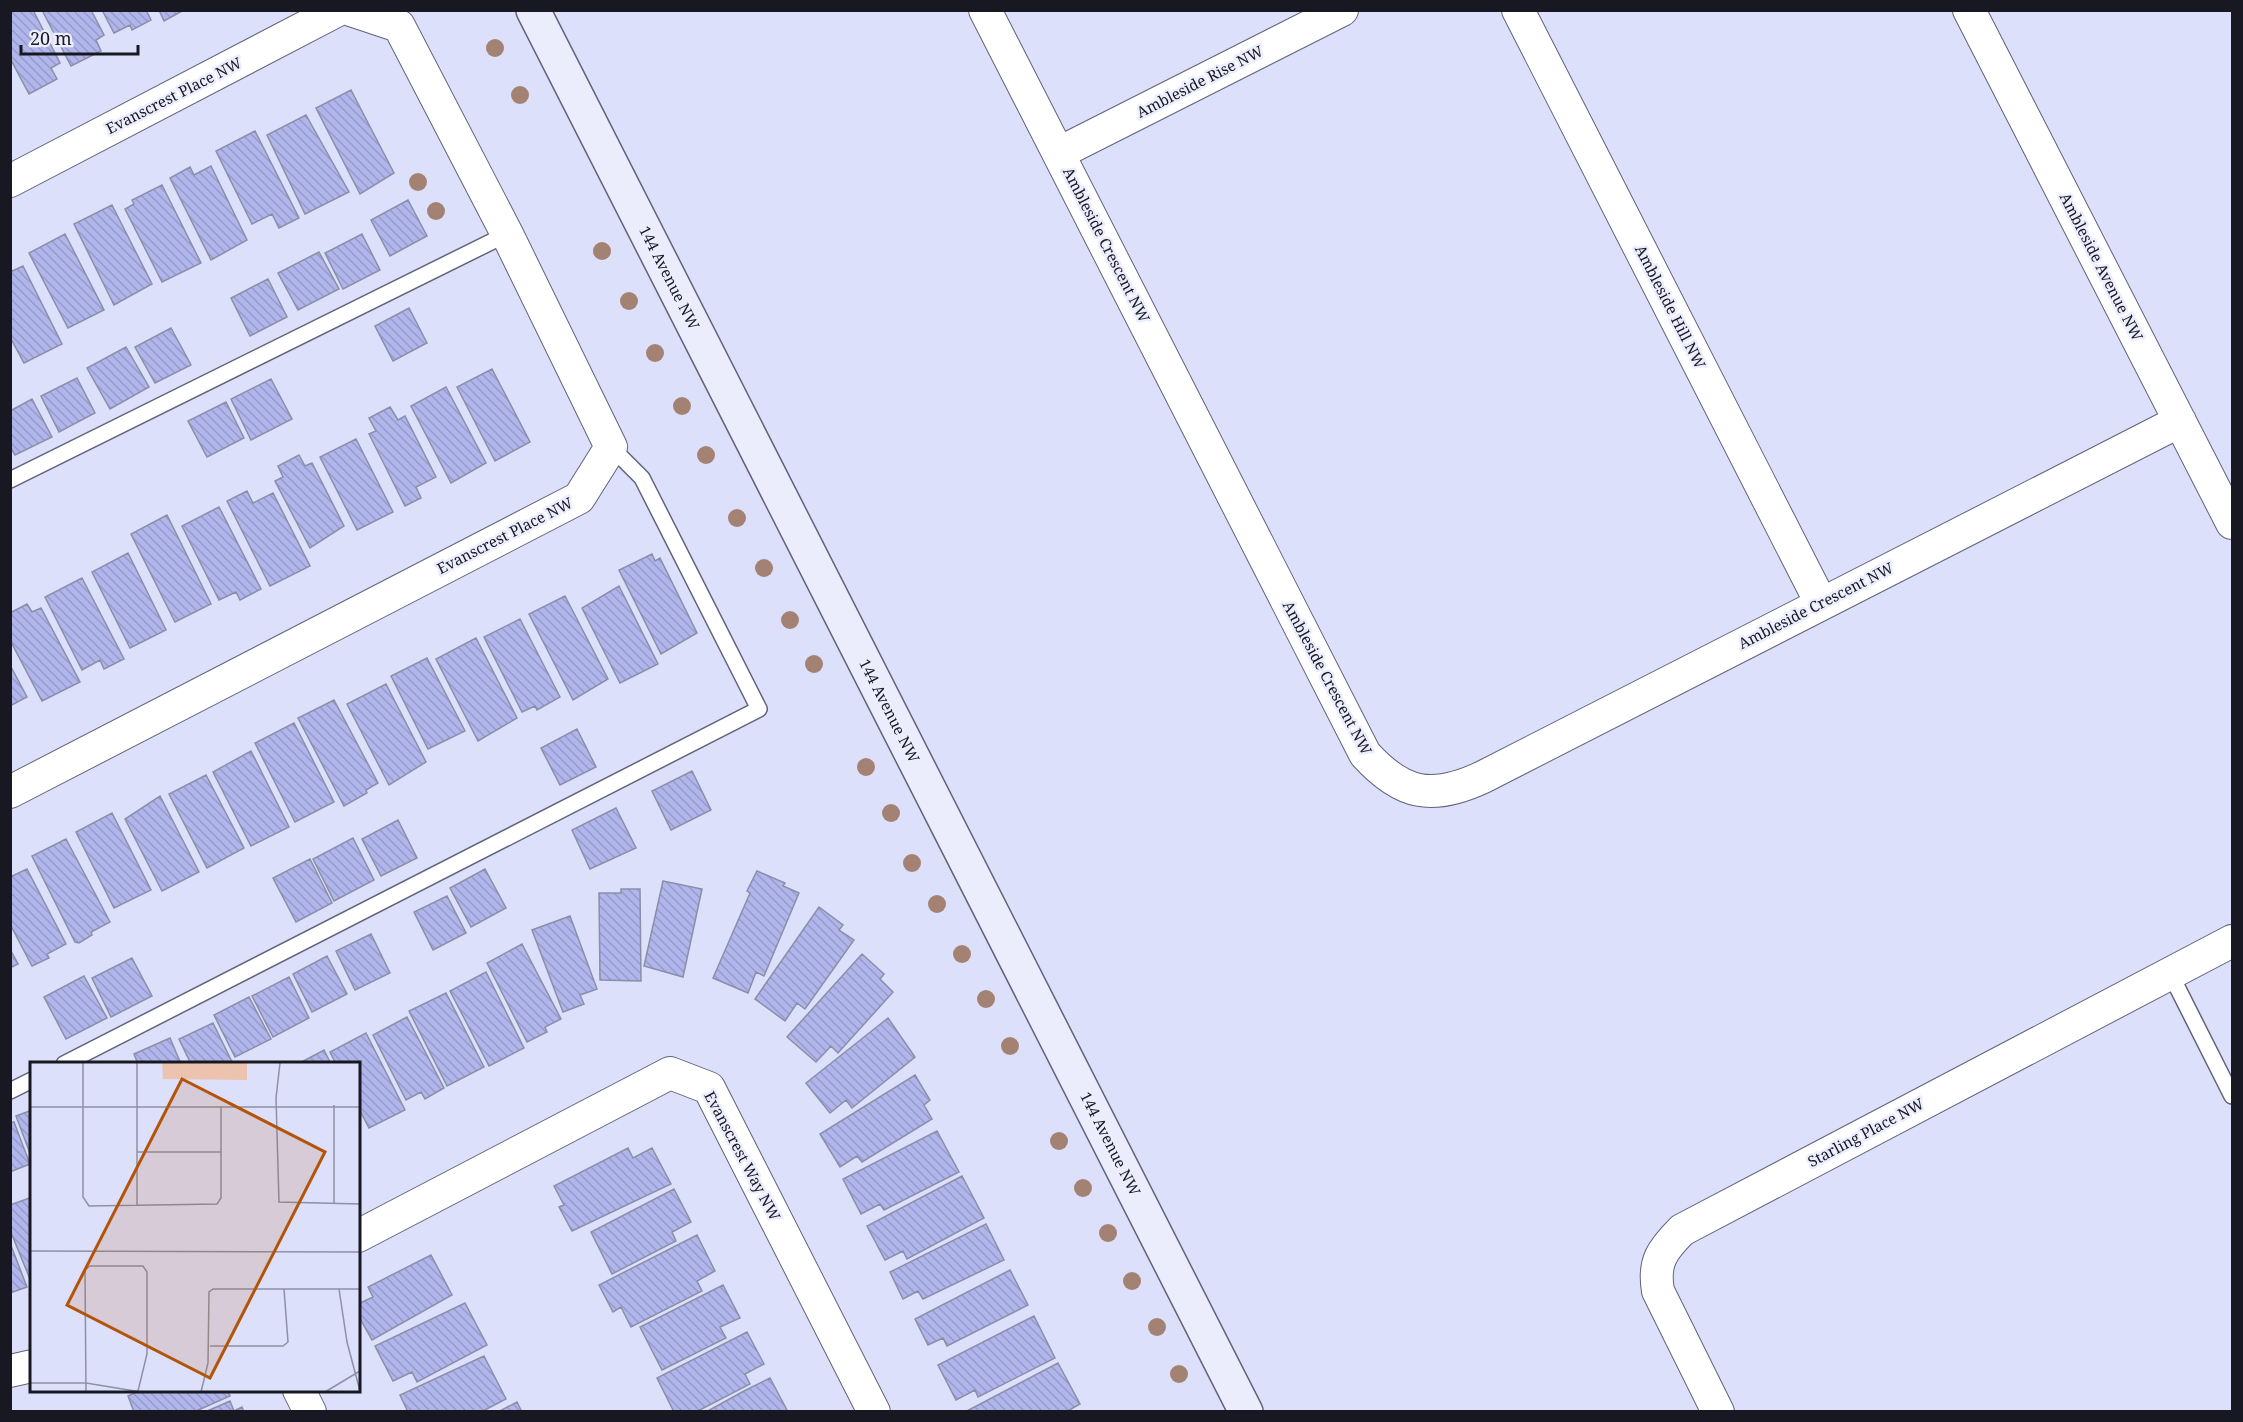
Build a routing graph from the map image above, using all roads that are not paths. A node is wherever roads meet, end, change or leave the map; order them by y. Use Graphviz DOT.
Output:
graph roads {
  1 [pos="338,10"];
  2 [pos="351,10"];
  3 [pos="533,10"];
  4 [pos="985,10"];
  5 [pos="1342,10"];
  6 [pos="1518,10"];
  7 [pos="1969,10"];
  8 [pos="397,18"];
  9 [pos="1059,153"];
  10 [pos="10,181"];
  11 [pos="507,234"];
  12 [pos="2181,421"];
  13 [pos="611,447"];
  14 [pos="10,480"];
  15 [pos="2232,524"];
  16 [pos="1821,603"];
  17 [pos="10,792"];
  18 [pos="2232,940"];
  19 [pos="2170,973"];
  20 [pos="68,1062"];
  21 [pos="30,1081"];
  22 [pos="10,1091"];
  23 [pos="2232,1096"];
  24 [pos="360,1235"];
  25 [pos="30,1366"];
  26 [pos="10,1371"];
  27 [pos="300,1392"];
  28 [pos="310,1412"];
  29 [pos="874,1412"];
  30 [pos="1245,1412"];
  31 [pos="1718,1412"];
  1 -- 10 [label="street, Evanscrest Place NW"];
  2 -- 8 [label="street"];
  3 -- 30 [label="main road, 144 Avenue NW"];
  4 -- 9 [label="street, Ambleside Crescent NW"];
  5 -- 9 [label="street, Ambleside Rise NW"];
  6 -- 16 [label="street, Ambleside Hill NW"];
  7 -- 12 [label="street, Ambleside Avenue NW"];
  8 -- 11 [label="street"];
  9 -- 16 [label="street, Ambleside Crescent NW"];
  11 -- 13 [label="street"];
  11 -- 14 [label="lane"];
  12 -- 15 [label="street, Ambleside Avenue NW"];
  12 -- 16 [label="street, Ambleside Crescent NW"];
  13 -- 17 [label="street, Evanscrest Place NW"];
  13 -- 20 [label="lane"];
  18 -- 19 [label="street, Starling Place NW"];
  19 -- 23 [label="lane"];
  19 -- 31 [label="street, Starling Place NW"];
  21 -- 22 [label="lane"];
  24 -- 29 [label="street, Evanscrest Way NW"];
  25 -- 26 [label="street"];
  27 -- 28 [label="street"];
}
